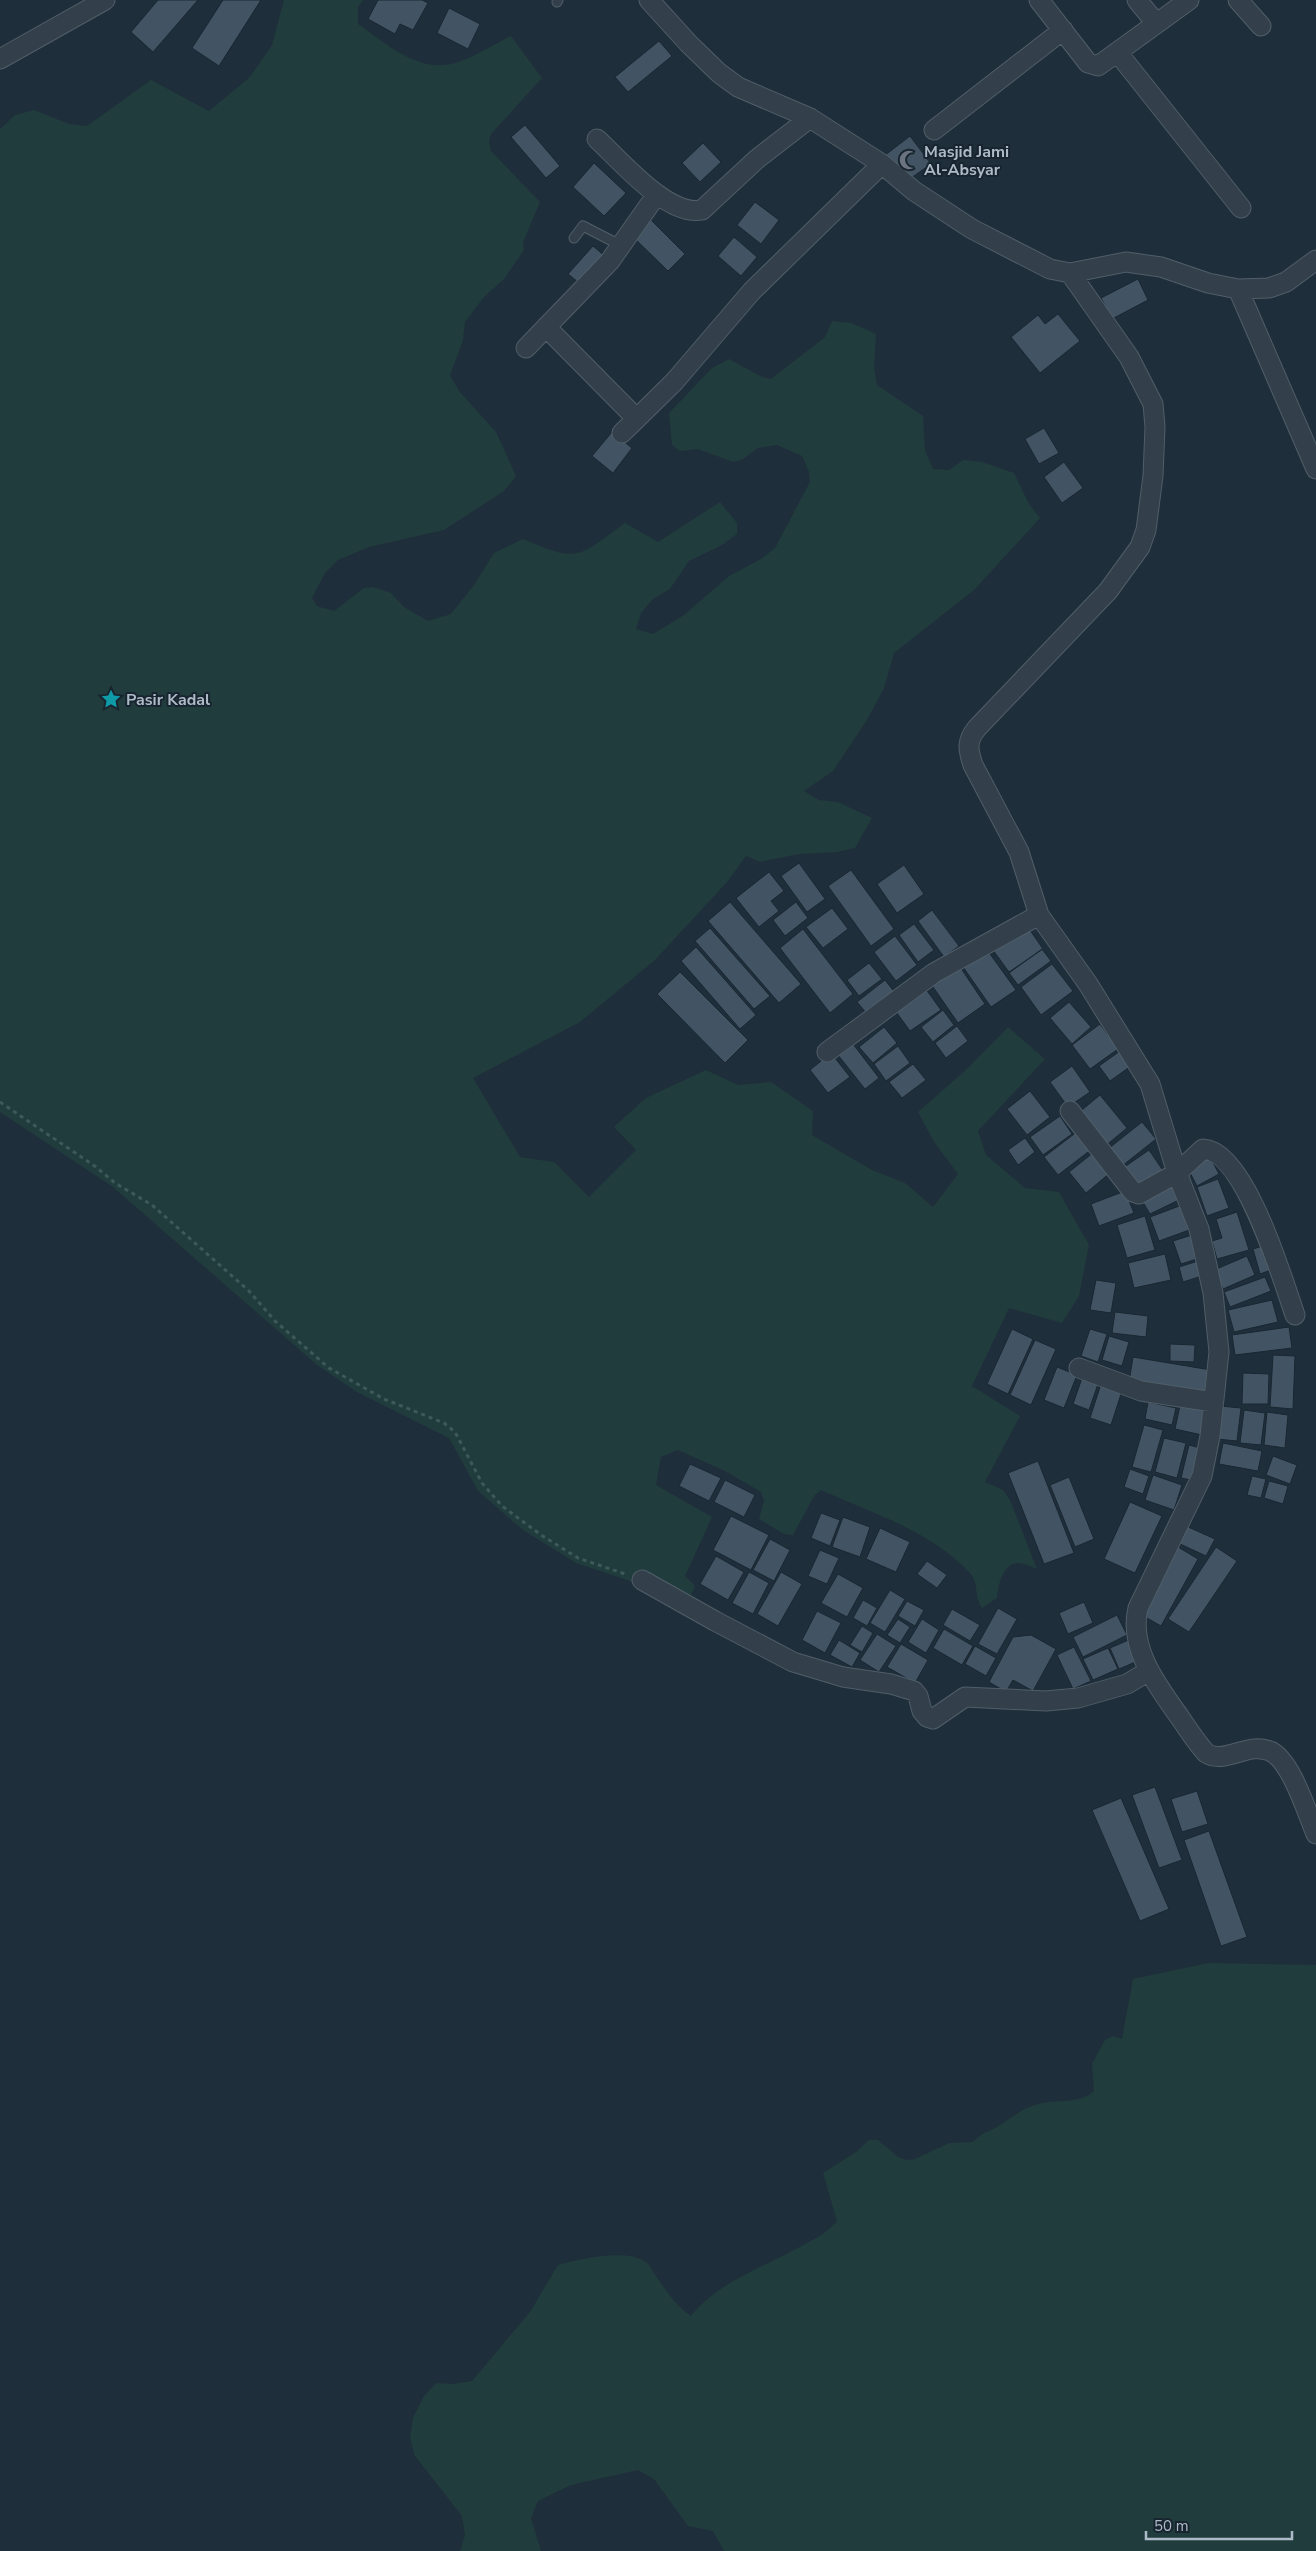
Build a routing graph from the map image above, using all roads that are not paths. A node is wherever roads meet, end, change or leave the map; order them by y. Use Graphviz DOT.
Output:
graph roads {
  1 [pos="106,0"];
  2 [pos="649,0"];
  3 [pos="1039,0"];
  4 [pos="1138,0"];
  5 [pos="1189,0"];
  6 [pos="1238,0"];
  7 [pos="1156,23"];
  8 [pos="1261,26"];
  9 [pos="1063,30"];
  10 [pos="1118,53"];
  11 [pos="0,60"];
  12 [pos="810,118"];
  13 [pos="934,130"];
  14 [pos="597,139"];
  15 [pos="882,164"];
  16 [pos="657,194"];
  17 [pos="1240,208"];
  18 [pos="574,238"];
  19 [pos="620,245"];
  20 [pos="1316,260"];
  21 [pos="1070,274"];
  22 [pos="1238,290"];
  23 [pos="546,327"];
  24 [pos="526,348"];
  25 [pos="636,418"];
  26 [pos="622,433"];
  27 [pos="1316,469"];
  28 [pos="1039,915"];
  29 [pos="827,1052"];
  30 [pos="1070,1110"];
  31 [pos="1177,1173"];
  32 [pos="1295,1315"];
  33 [pos="1079,1368"];
  34 [pos="1213,1402"];
  35 [pos="642,1580"];
  36 [pos="1149,1671"];
  37 [pos="1316,1834"];
  1 -- 11 [label="street"];
  2 -- 12 [label="street"];
  3 -- 9 [label="street"];
  4 -- 7 [label="street"];
  5 -- 7 [label="street"];
  6 -- 8 [label="street"];
  7 -- 10 [label="street"];
  9 -- 10 [label="street"];
  9 -- 13 [label="street"];
  10 -- 17 [label="street"];
  12 -- 15 [label="street"];
  12 -- 16 [label="street"];
  14 -- 16 [label="street"];
  15 -- 21 [label="street"];
  15 -- 25 [label="street"];
  16 -- 19 [label="street"];
  18 -- 19 [label="lane"];
  19 -- 23 [label="street"];
  20 -- 22 [label="street"];
  21 -- 22 [label="street"];
  21 -- 28 [label="street"];
  22 -- 27 [label="street"];
  23 -- 24 [label="street"];
  23 -- 25 [label="street"];
  25 -- 26 [label="street"];
  28 -- 29 [label="street"];
  28 -- 31 [label="street"];
  30 -- 31 [label="street"];
  31 -- 32 [label="street"];
  31 -- 34 [label="street"];
  33 -- 34 [label="street"];
  34 -- 36 [label="street"];
  35 -- 36 [label="street"];
  36 -- 37 [label="street"];
}
